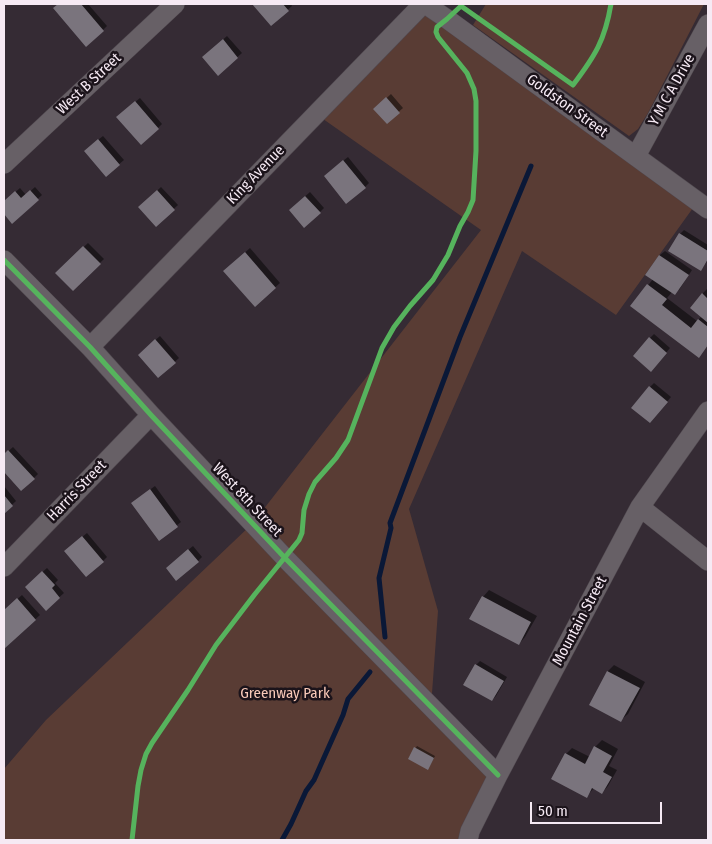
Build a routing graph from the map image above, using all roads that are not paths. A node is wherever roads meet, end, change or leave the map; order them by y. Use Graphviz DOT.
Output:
graph roads {
  1 [pos="174,4"];
  2 [pos="424,4"];
  3 [pos="708,24"];
  4 [pos="636,156"];
  5 [pos="4,164"];
  6 [pos="708,209"];
  7 [pos="4,260"];
  8 [pos="90,347"];
  9 [pos="708,411"];
  10 [pos="151,415"];
  11 [pos="640,508"];
  12 [pos="708,561"];
  13 [pos="4,567"];
  14 [pos="498,775"];
  15 [pos="468,840"];
  1 -- 5 [label="street, West B Street"];
  2 -- 4 [label="street, Goldston Street"];
  2 -- 8 [label="street, King Avenue"];
  3 -- 4 [label="street, Y M C A Drive"];
  4 -- 6 [label="street, Goldston Street"];
  7 -- 8 [label="street, West 8th Street"];
  8 -- 10 [label="street, West 8th Street"];
  9 -- 11 [label="street, Mountain Street"];
  10 -- 13 [label="street, Harris Street"];
  10 -- 14 [label="street, West 8th Street"];
  11 -- 12 [label="street"];
  11 -- 14 [label="street, Mountain Street"];
  14 -- 15 [label="street, Mountain Street"];
}
